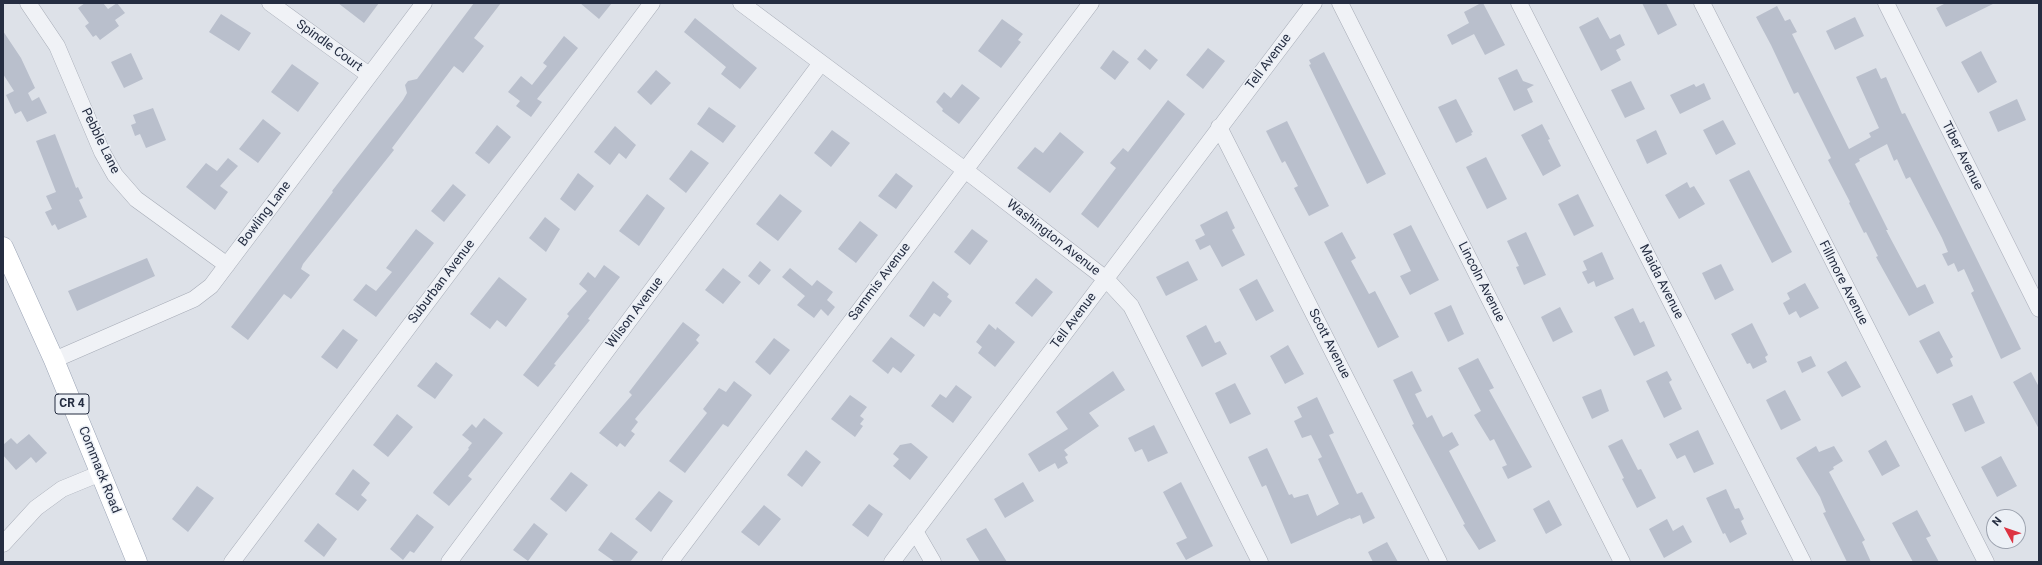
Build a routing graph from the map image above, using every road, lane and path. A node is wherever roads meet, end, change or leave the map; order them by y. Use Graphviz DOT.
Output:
graph roads {
  1 [pos="28,3"];
  2 [pos="270,3"];
  3 [pos="424,3"];
  4 [pos="652,3"];
  5 [pos="741,3"];
  6 [pos="1091,3"];
  7 [pos="1314,3"];
  8 [pos="1340,3"];
  9 [pos="1519,3"];
  10 [pos="1702,3"];
  11 [pos="1886,3"];
  12 [pos="821,63"];
  13 [pos="369,75"];
  14 [pos="1219,127"];
  15 [pos="965,170"];
  16 [pos="3,247"];
  17 [pos="227,265"];
  18 [pos="1106,279"];
  19 [pos="2039,309"];
  20 [pos="54,360"];
  21 [pos="101,473"];
  22 [pos="914,531"];
  23 [pos="3,544"];
  24 [pos="137,562"];
  25 [pos="232,562"];
  26 [pos="449,562"];
  27 [pos="670,562"];
  28 [pos="892,562"];
  29 [pos="933,562"];
  30 [pos="1260,562"];
  31 [pos="1439,562"];
  32 [pos="1622,562"];
  33 [pos="1803,562"];
  34 [pos="1986,562"];
  1 -- 17 [label="street, Pebble Lane"];
  2 -- 13 [label="street, Spindle Court"];
  3 -- 13 [label="street, Bowling Lane"];
  4 -- 25 [label="street, Suburban Avenue"];
  5 -- 12 [label="street, Washington Avenue"];
  6 -- 15 [label="street, Sammis Avenue"];
  7 -- 14 [label="street, Tell Avenue"];
  8 -- 32 [label="street, Lincoln Avenue"];
  9 -- 33 [label="street, Maida Avenue"];
  10 -- 34 [label="street, Fillmore Avenue"];
  11 -- 19 [label="street, Tiber Avenue"];
  12 -- 15 [label="street, Washington Avenue"];
  12 -- 26 [label="street, Wilson Avenue"];
  13 -- 17 [label="street, Bowling Lane"];
  14 -- 18 [label="street, Tell Avenue"];
  14 -- 31 [label="street, Scott Avenue"];
  15 -- 18 [label="street, Washington Avenue"];
  15 -- 27 [label="street, Sammis Avenue"];
  16 -- 20 [label="main road, Commack Road / CR 4"];
  17 -- 20 [label="street, Bowling Lane"];
  18 -- 22 [label="street, Tell Avenue"];
  18 -- 30 [label="street, Washington Avenue"];
  20 -- 21 [label="main road, Commack Road / CR 4"];
  21 -- 23 [label="street"];
  21 -- 24 [label="main road, Commack Road / CR 4"];
  22 -- 28 [label="street, Tell Avenue"];
  22 -- 29 [label="street"];
}
